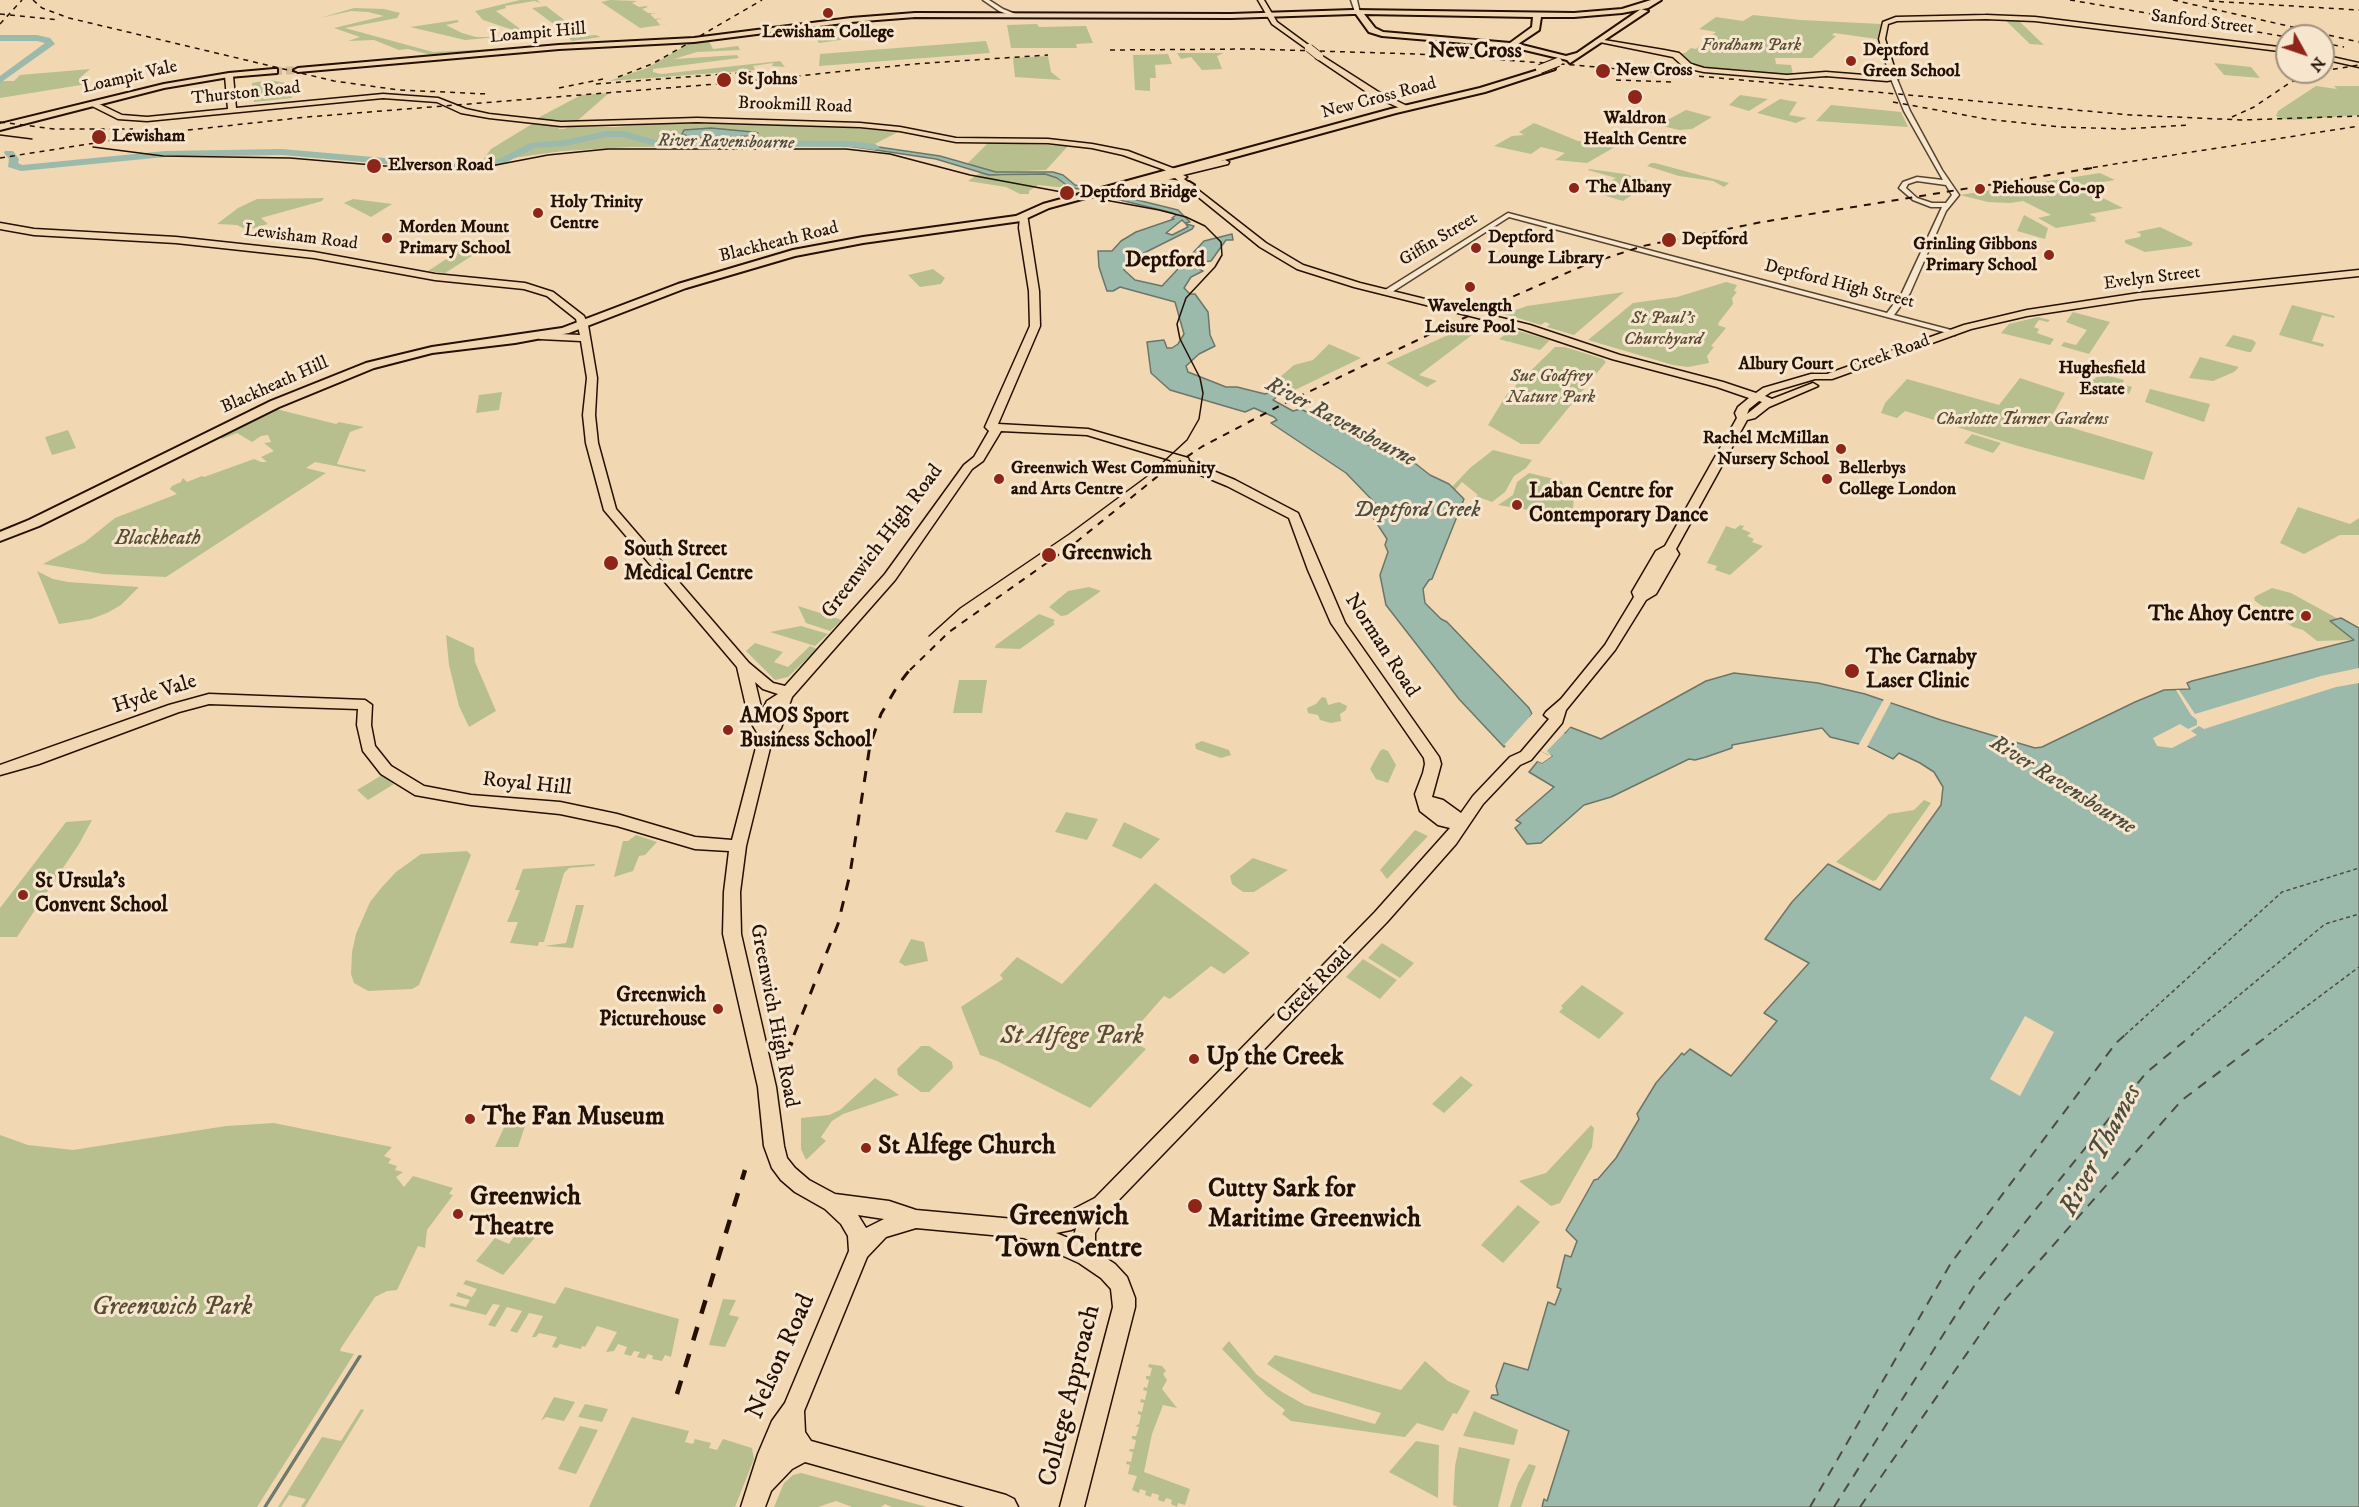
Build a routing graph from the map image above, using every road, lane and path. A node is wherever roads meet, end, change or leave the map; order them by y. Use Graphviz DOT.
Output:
graph roads {
  1 [pos="986,0"];
  2 [pos="1261,0"];
  3 [pos="1657,0"];
  4 [pos="1663,0"];
  5 [pos="1356,6"];
  6 [pos="1622,11"];
  7 [pos="1001,12"];
  8 [pos="1347,12"];
  9 [pos="1269,15"];
  10 [pos="1539,15"];
  11 [pos="1636,15"];
  12 [pos="1364,21"];
  13 [pos="1600,40"];
  14 [pos="1512,45"];
  15 [pos="2275,49"];
  16 [pos="1578,55"];
  17 [pos="1557,59"];
  18 [pos="2335,60"];
  19 [pos="2359,65"];
  20 [pos="298,69"];
  21 [pos="1544,69"];
  22 [pos="274,71"];
  23 [pos="226,76"];
  24 [pos="1894,79"];
  25 [pos="406,98"];
  26 [pos="92,104"];
  27 [pos="1407,108"];
  28 [pos="229,111"];
  29 [pos="0,125"];
  30 [pos="1229,159"];
  31 [pos="1214,166"];
  32 [pos="1940,171"];
  33 [pos="1173,172"];
  34 [pos="1917,179"];
  35 [pos="1160,181"];
  36 [pos="1189,183"];
  37 [pos="1948,183"];
  38 [pos="1124,185"];
  39 [pos="1022,203"];
  40 [pos="1046,206"];
  41 [pos="1945,208"];
  42 [pos="1508,215"];
  43 [pos="1024,218"];
  44 [pos="0,226"];
  45 [pos="2359,273"];
  46 [pos="1386,292"];
  47 [pos="1890,315"];
  48 [pos="584,331"];
  49 [pos="1952,333"];
  50 [pos="1828,377"];
  51 [pos="1760,398"];
  52 [pos="991,428"];
  53 [pos="0,537"];
  54 [pos="744,666"];
  55 [pos="752,696"];
  56 [pos="782,698"];
  57 [pos="364,705"];
  58 [pos="763,733"];
  59 [pos="0,770"];
  60 [pos="1461,825"];
  61 [pos="738,846"];
  62 [pos="832,1203"];
  63 [pos="1103,1203"];
  64 [pos="916,1219"];
  65 [pos="1025,1230"];
  66 [pos="859,1251"];
  67 [pos="1086,1256"];
  68 [pos="793,1411"];
  69 [pos="804,1450"];
  70 [pos="757,1497"];
  71 [pos="1006,1507"];
  72 [pos="1072,1507"];
  1 -- 7 [label="street"];
  2 -- 9 [label="main road"];
  3 -- 6 [label="highway"];
  4 -- 11 [label="highway, New Cross Road"];
  5 -- 8 [label="highway, Loampit Hill"];
  5 -- 10 [label="highway, Loampit Hill"];
  5 -- 12 [label="highway"];
  6 -- 10 [label="highway, Loampit Hill"];
  6 -- 11 [label="highway"];
  7 -- 9 [label="highway, Loampit Hill"];
  7 -- 20 [label="highway, Loampit Hill"];
  8 -- 9 [label="highway, Loampit Hill"];
  8 -- 12 [label="highway"];
  9 -- 27 [label="main road, bridge"];
  10 -- 14 [label="highway"];
  11 -- 13 [label="highway, New Cross Road"];
  12 -- 14 [label="highway"];
  13 -- 16 [label="highway, New Cross Road"];
  13 -- 24 [label="main road"];
  14 -- 17 [label="highway"];
  15 -- 24 [label="main road, Sanford Street"];
  16 -- 17 [label="highway"];
  16 -- 21 [label="highway, New Cross Road, bridge"];
  17 -- 21 [label="highway, New Cross Road, bridge"];
  18 -- 19 [label="main road"];
  21 -- 27 [label="highway, New Cross Road"];
  22 -- 23 [label="highway, Loampit Vale"];
  23 -- 26 [label="highway, Loampit Vale"];
  23 -- 28 [label="main road"];
  24 -- 32 [label="street"];
  25 -- 28 [label="main road, Thurston Road"];
  25 -- 33 [label="main road, Brookmill Road"];
  26 -- 28 [label="main road, Thurston Road"];
  26 -- 29 [label="highway, Loampit Vale"];
  27 -- 30 [label="highway, New Cross Road"];
  30 -- 31 [label="highway"];
  30 -- 33 [label="highway"];
  31 -- 33 [label="highway"];
  31 -- 36 [label="main road"];
  32 -- 34 [label="street"];
  32 -- 37 [label="street"];
  33 -- 35 [label="highway"];
  33 -- 36 [label="main road"];
  33 -- 38 [label="highway"];
  33 -- 38 [label="main road"];
  34 -- 37 [label="street"];
  34 -- 41 [label="street"];
  35 -- 36 [label="highway"];
  35 -- 43 [label="highway"];
  36 -- 46 [label="main road"];
  37 -- 41 [label="street"];
  38 -- 40 [label="highway"];
  39 -- 40 [label="highway"];
  40 -- 43 [label="highway"];
  41 -- 47 [label="street"];
  42 -- 46 [label="street, Giffin Street"];
  42 -- 47 [label="street, Deptford High Street"];
  43 -- 48 [label="highway, Blackheath Road"];
  43 -- 52 [label="main road, Greenwich High Road"];
  44 -- 48 [label="main road, Lewisham Road"];
  45 -- 49 [label="main road, Evelyn Street"];
  46 -- 51 [label="main road"];
  47 -- 49 [label="street, Deptford High Street"];
  48 -- 53 [label="highway, Blackheath Hill"];
  48 -- 54 [label="main road"];
  49 -- 50 [label="main road, Creek Road"];
  50 -- 51 [label="main road, Creek Road"];
  50 -- 51 [label="main road, Creek Road"];
  51 -- 60 [label="main road, Creek Road"];
  52 -- 56 [label="main road, Greenwich High Road"];
  52 -- 60 [label="main road, Norman Road"];
  54 -- 55 [label="main road"];
  54 -- 56 [label="main road"];
  55 -- 56 [label="main road"];
  55 -- 58 [label="main road"];
  56 -- 58 [label="main road, Greenwich High Road"];
  57 -- 59 [label="main road, Hyde Vale"];
  57 -- 61 [label="main road, Royal Hill"];
  58 -- 61 [label="main road, Greenwich High Road"];
  60 -- 63 [label="main road, Creek Road"];
  61 -- 62 [label="main road, Greenwich High Road"];
  62 -- 64 [label="main road"];
  62 -- 66 [label="main road"];
  63 -- 65 [label="main road, Creek Road"];
  63 -- 67 [label="main road, Creek Road"];
  64 -- 65 [label="main road"];
  64 -- 66 [label="main road, Nelson Road"];
  65 -- 67 [label="main road"];
  66 -- 68 [label="main road, Nelson Road"];
  67 -- 72 [label="main road, College Approach"];
  68 -- 69 [label="main road"];
  68 -- 70 [label="main road, Nelson Road"];
  69 -- 70 [label="main road"];
  69 -- 71 [label="main road"];
}
